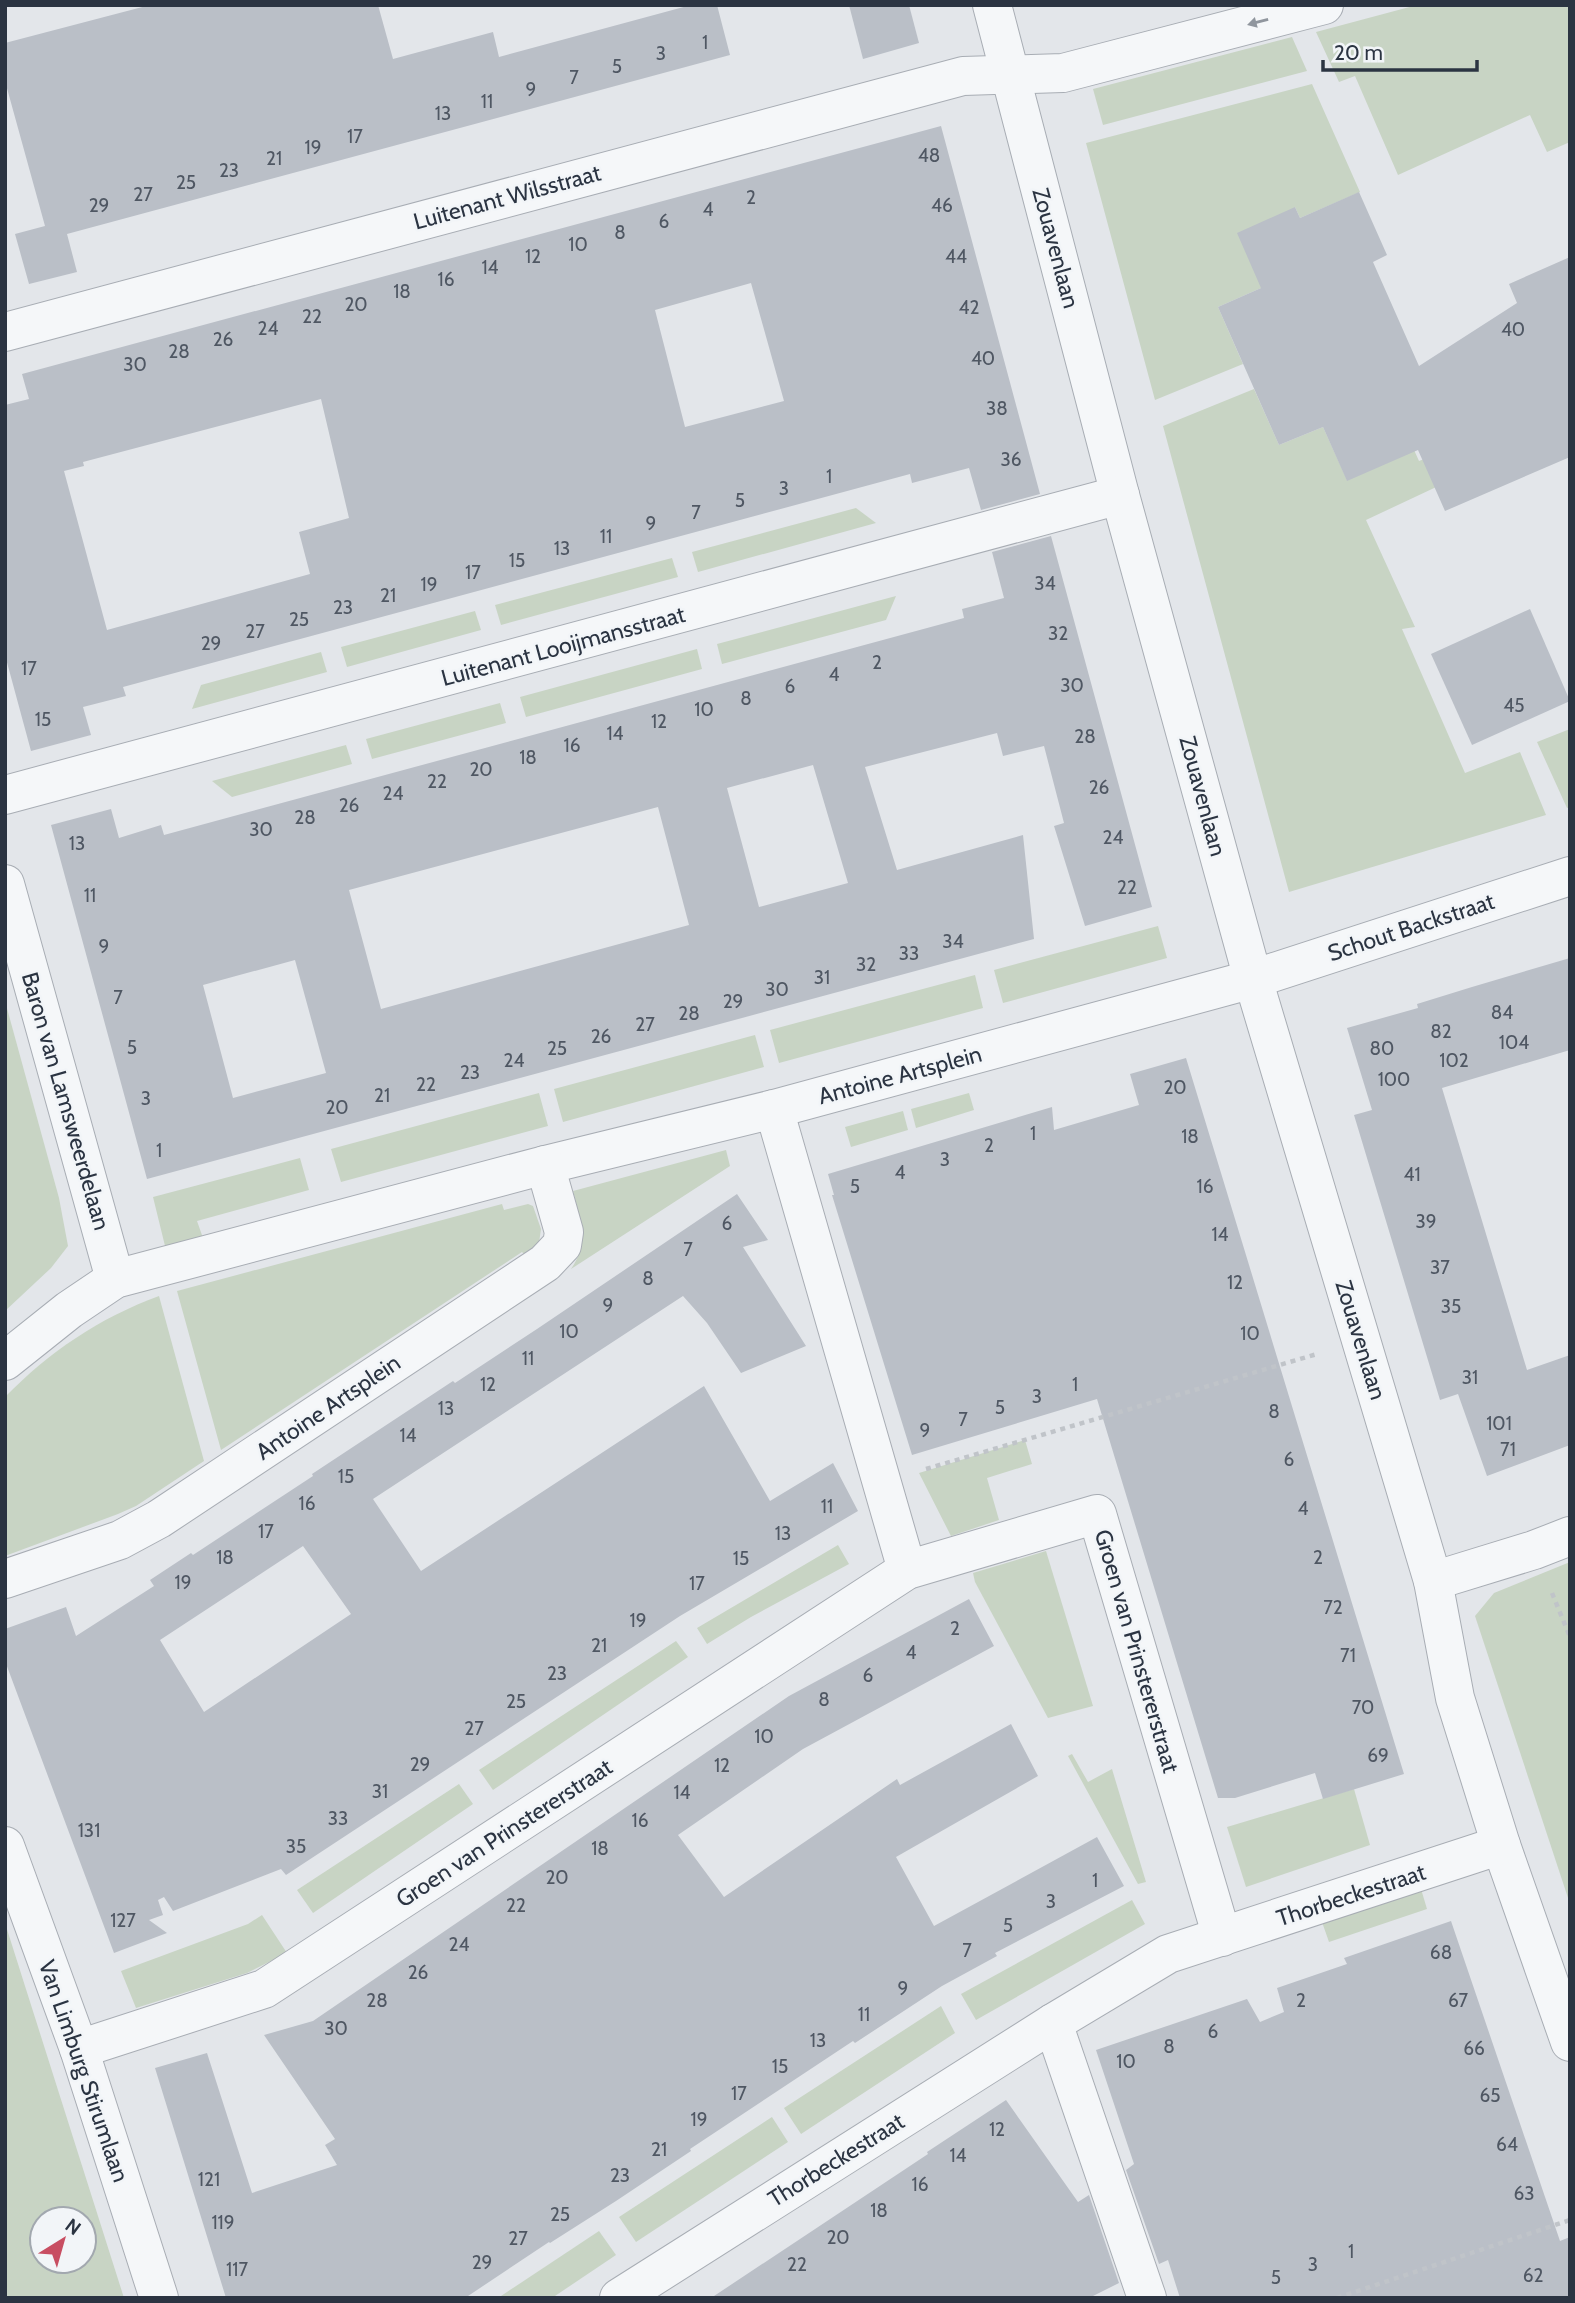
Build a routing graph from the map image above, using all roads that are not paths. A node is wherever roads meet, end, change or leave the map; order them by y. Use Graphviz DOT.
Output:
graph roads {
  1 [pos="992,5"];
  2 [pos="1324,5"];
  3 [pos="1011,75"];
  4 [pos="5,332"];
  5 [pos="1120,495"];
  6 [pos="5,795"];
  7 [pos="1570,876"];
  8 [pos="5,884"];
  9 [pos="1253,979"];
  10 [pos="774,1109"];
  11 [pos="545,1166"];
  12 [pos="115,1279"];
  13 [pos="5,1361"];
  14 [pos="1570,1536"];
  15 [pos="907,1570"];
  16 [pos="5,1579"];
  17 [pos="1433,1581"];
  18 [pos="1501,1845"];
  19 [pos="5,1846"];
  20 [pos="1222,1937"];
  21 [pos="1054,2023"];
  22 [pos="1570,2042"];
  23 [pos="79,2049"];
  24 [pos="159,2298"];
  25 [pos="619,2298"];
  26 [pos="1147,2298"];
  1 -- 3 [label="street, Zouavenlaan"];
  2 -- 3 [label="street, Luitenant Wilsstraat, one-way"];
  3 -- 4 [label="street, Luitenant Wilsstraat"];
  3 -- 5 [label="street, Zouavenlaan"];
  5 -- 6 [label="street, Luitenant Looijmansstraat"];
  5 -- 9 [label="street, Zouavenlaan"];
  7 -- 9 [label="street, Schout Backstraat"];
  8 -- 12 [label="street, Baron van Lamsweerdelaan"];
  9 -- 10 [label="street, Antoine Artsplein"];
  9 -- 17 [label="street, Zouavenlaan"];
  10 -- 11 [label="street, Antoine Artsplein"];
  10 -- 15 [label="street"];
  11 -- 12 [label="street, Antoine Artsplein"];
  11 -- 16 [label="street, Antoine Artsplein"];
  12 -- 13 [label="street, Antoine Artsplein"];
  14 -- 17 [label="street"];
  15 -- 20 [label="street, Groen van Prinstererstraat"];
  15 -- 23 [label="street, Groen van Prinstererstraat"];
  17 -- 18 [label="street, Zouavenlaan"];
  18 -- 20 [label="street, Thorbeckestraat"];
  18 -- 22 [label="street, Zouavenlaan"];
  19 -- 23 [label="street, Van Limburg Stirumlaan"];
  20 -- 21 [label="street, Thorbeckestraat"];
  21 -- 25 [label="street, Thorbeckestraat"];
  21 -- 26 [label="street"];
  23 -- 24 [label="street, Van Limburg Stirumlaan"];
}
